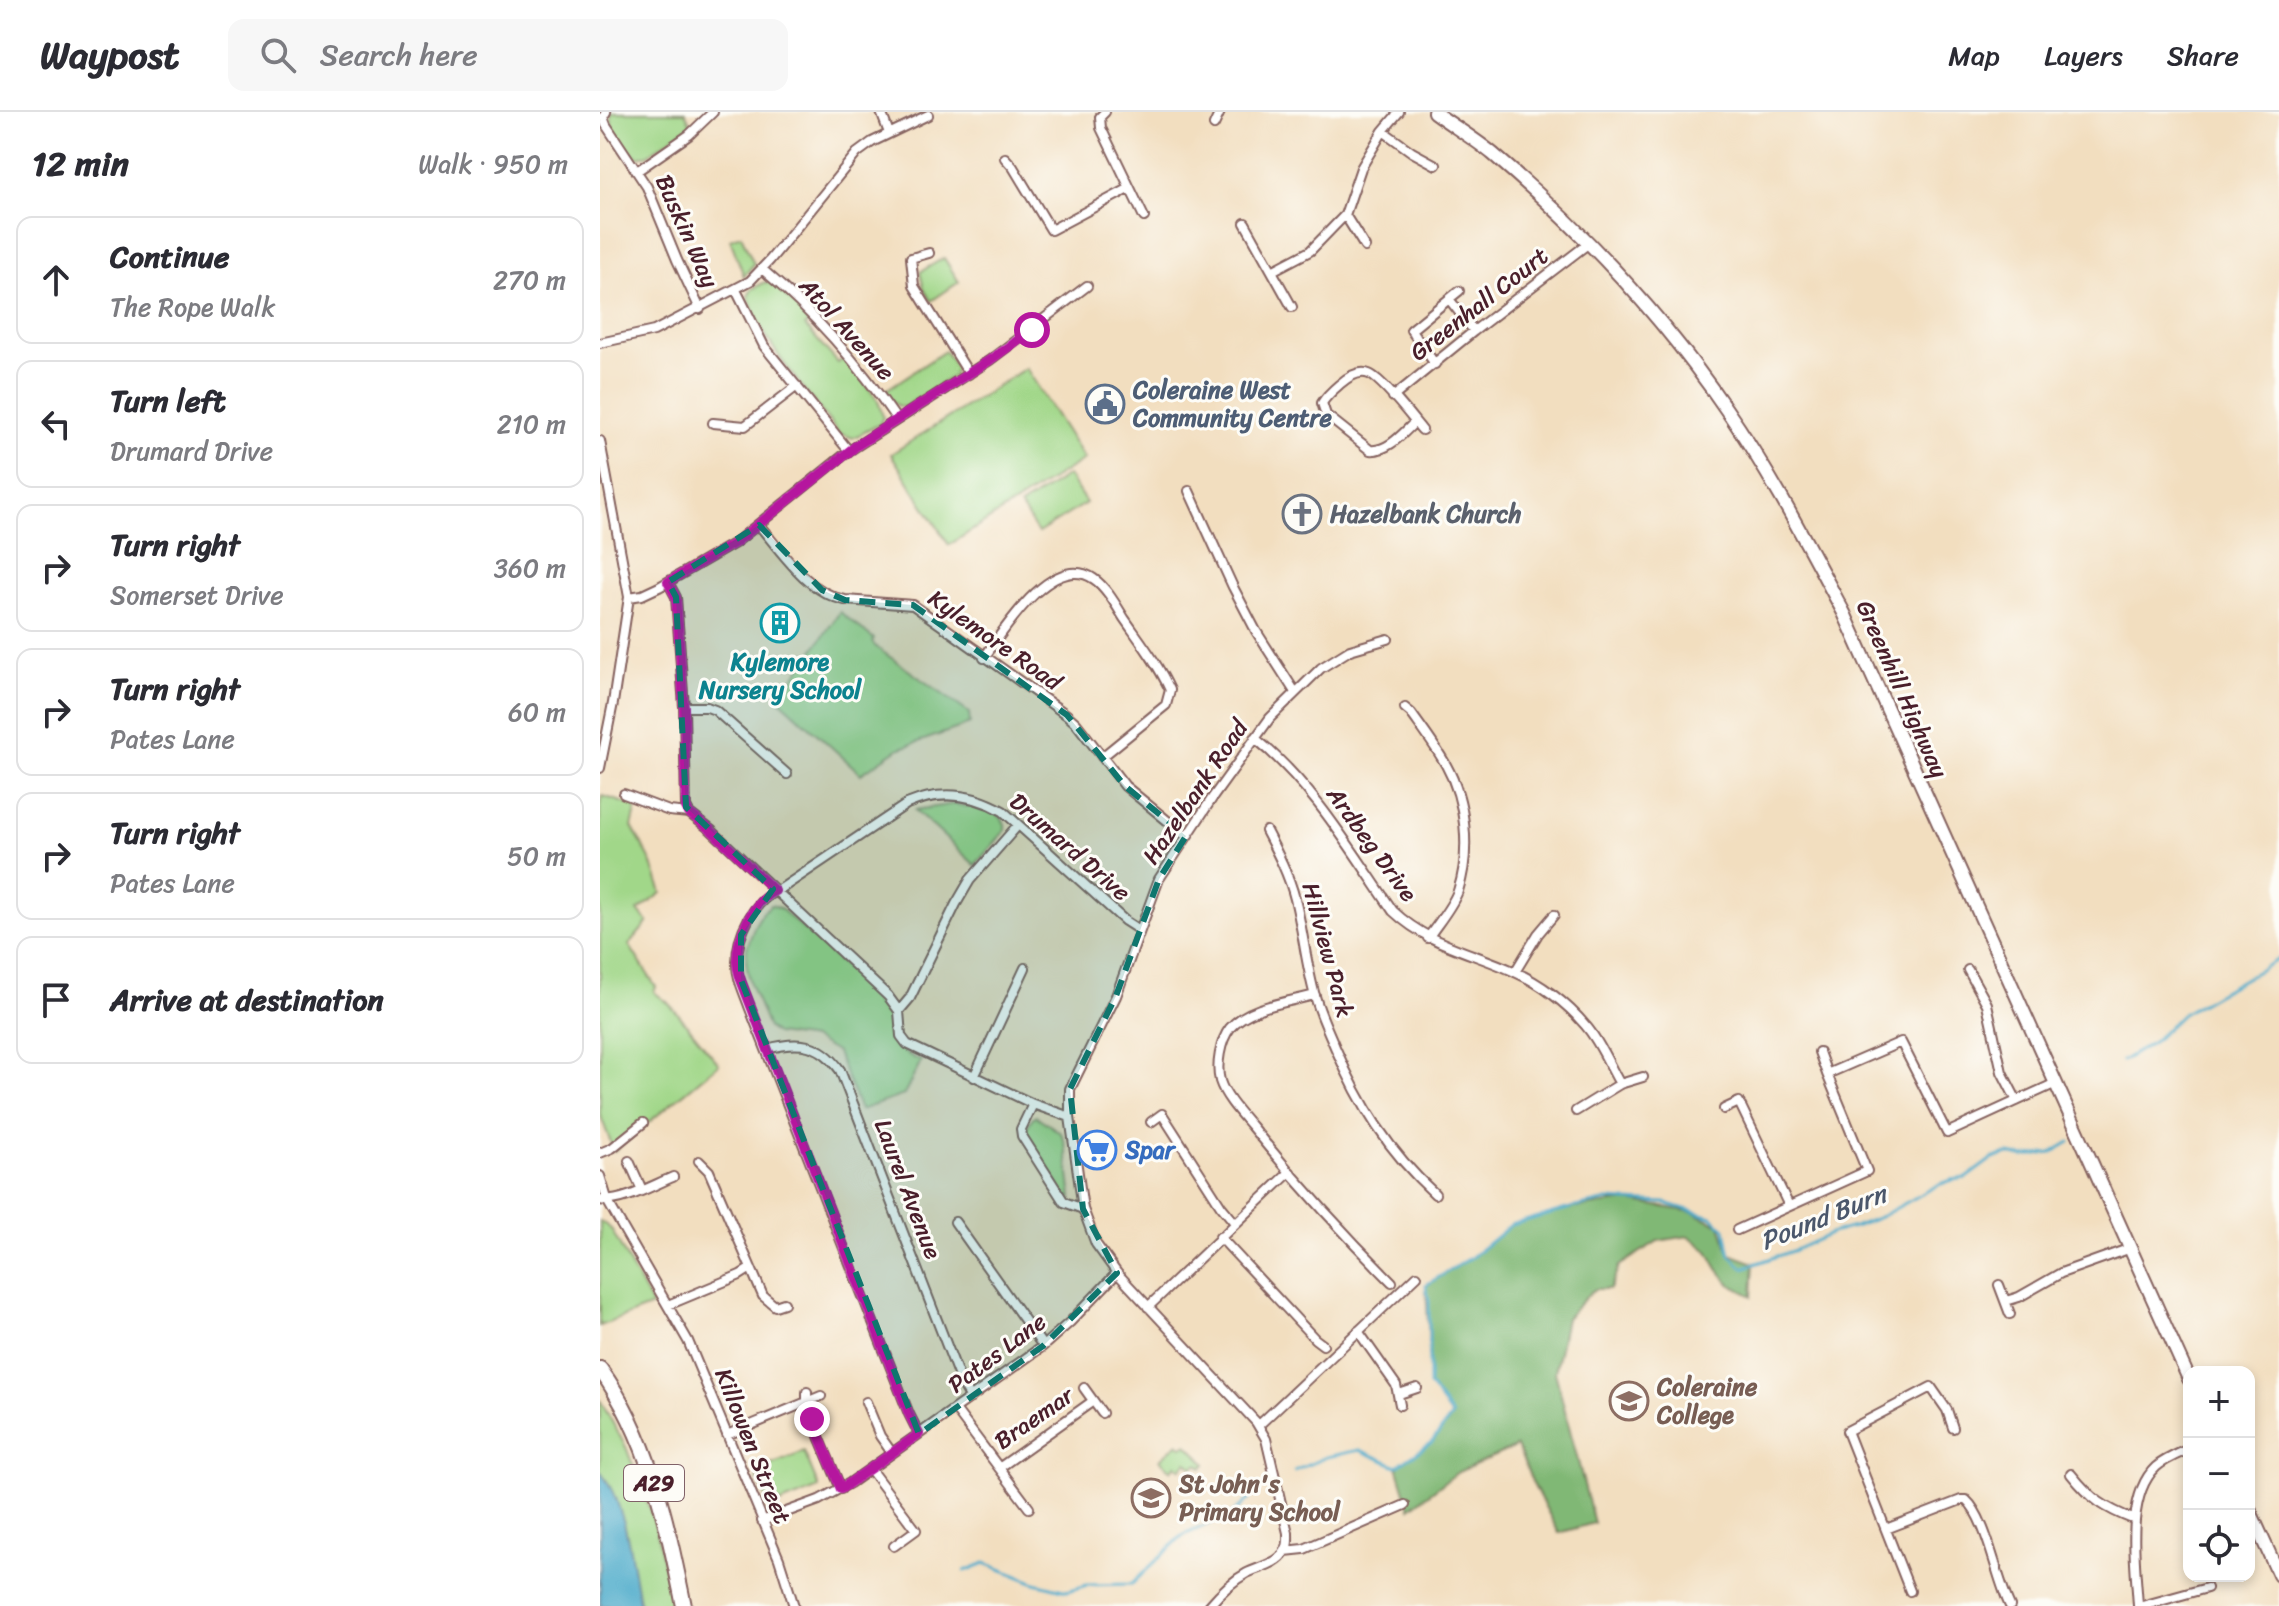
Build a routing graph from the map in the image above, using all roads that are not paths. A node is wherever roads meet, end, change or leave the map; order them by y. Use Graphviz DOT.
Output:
graph roads {
  1 [pos="606,112"];
  2 [pos="713,112"];
  3 [pos="881,112"];
  4 [pos="1105,112"];
  5 [pos="1218,112"];
  6 [pos="1399,112"];
  7 [pos="1434,112"];
  8 [pos="928,115"];
  9 [pos="1214,125"];
  10 [pos="1383,131"];
  11 [pos="889,133"];
  12 [pos="1005,158"];
  13 [pos="1436,165"];
  14 [pos="637,171"];
  15 [pos="1130,188"];
  16 [pos="1345,215"];
  17 [pos="1144,217"];
  18 [pos="1245,223"];
  19 [pos="1589,243"];
  20 [pos="1365,247"];
  21 [pos="929,253"];
  22 [pos="762,269"];
  23 [pos="1272,271"];
  24 [pos="1087,286"];
  25 [pos="736,290"];
  26 [pos="1459,291"];
  27 [pos="1449,299"];
  28 [pos="1292,307"];
  29 [pos="700,309"];
  30 [pos="1474,331"];
  31 [pos="600,343"];
  32 [pos="1435,364"];
  33 [pos="969,374"];
  34 [pos="797,386"];
  35 [pos="1393,397"];
  36 [pos="897,420"];
  37 [pos="1415,422"];
  38 [pos="713,423"];
  39 [pos="1422,430"];
  40 [pos="600,441"];
  41 [pos="849,451"];
  42 [pos="1189,491"];
  43 [pos="759,525"];
  44 [pos="668,582"];
  45 [pos="629,597"];
  46 [pos="1388,639"];
  47 [pos="984,658"];
  48 [pos="1295,692"];
  49 [pos="684,707"];
  50 [pos="1405,708"];
  51 [pos="1255,738"];
  52 [pos="1102,757"];
  53 [pos="600,768"];
  54 [pos="787,774"];
  55 [pos="624,794"];
  56 [pos="689,813"];
  57 [pos="1018,825"];
  58 [pos="1266,831"];
  59 [pos="1186,836"];
  60 [pos="775,891"];
  61 [pos="1554,915"];
  62 [pos="1139,930"];
  63 [pos="1428,938"];
  64 [pos="1025,968"];
  65 [pos="1968,970"];
  66 [pos="1515,972"];
  67 [pos="1315,995"];
  68 [pos="899,1011"];
  69 [pos="767,1049"];
  70 [pos="1819,1052"];
  71 [pos="1827,1074"];
  72 [pos="974,1077"];
  73 [pos="1643,1077"];
  74 [pos="2056,1083"];
  75 [pos="1620,1084"];
  76 [pos="2017,1101"];
  77 [pos="1033,1104"];
  78 [pos="1724,1109"];
  79 [pos="1576,1111"];
  80 [pos="1070,1117"];
  81 [pos="1151,1122"];
  82 [pos="643,1123"];
  83 [pos="600,1153"];
  84 [pos="629,1161"];
  85 [pos="699,1161"];
  86 [pos="1290,1172"];
  87 [pos="600,1176"];
  88 [pos="673,1177"];
  89 [pos="642,1190"];
  90 [pos="1435,1194"];
  91 [pos="604,1201"];
  92 [pos="1789,1206"];
  93 [pos="1083,1209"];
  94 [pos="955,1222"];
  95 [pos="1235,1223"];
  96 [pos="1737,1230"];
  97 [pos="1220,1237"];
  98 [pos="2131,1248"];
  99 [pos="751,1268"];
  100 [pos="1117,1273"];
  101 [pos="1417,1276"];
  102 [pos="1392,1282"];
  103 [pos="1999,1285"];
  104 [pos="2006,1301"];
  105 [pos="784,1303"];
  106 [pos="668,1305"];
  107 [pos="1148,1307"];
  108 [pos="2010,1314"];
  109 [pos="1358,1331"];
  110 [pos="1323,1345"];
  111 [pos="1043,1346"];
  112 [pos="2183,1366"];
  113 [pos="600,1369"];
  114 [pos="1084,1388"];
  115 [pos="1417,1388"];
  116 [pos="807,1392"];
  117 [pos="1399,1394"];
  118 [pos="821,1396"];
  119 [pos="971,1398"];
  120 [pos="1093,1401"];
  121 [pos="807,1402"];
  122 [pos="866,1402"];
  123 [pos="1400,1405"];
  124 [pos="955,1409"];
  125 [pos="1102,1413"];
  126 [pos="1259,1425"];
  127 [pos="1953,1428"];
  128 [pos="919,1434"];
  129 [pos="727,1435"];
  130 [pos="2183,1452"];
  131 [pos="892,1453"];
  132 [pos="999,1468"];
  133 [pos="870,1469"];
  134 [pos="2071,1474"];
  135 [pos="2088,1475"];
  136 [pos="2078,1483"];
  137 [pos="841,1489"];
  138 [pos="1405,1505"];
  139 [pos="1029,1508"];
  140 [pos="2249,1510"];
  141 [pos="2135,1520"];
  142 [pos="762,1521"];
  143 [pos="1886,1529"];
  144 [pos="894,1546"];
  145 [pos="1285,1551"];
  146 [pos="2279,1575"];
  147 [pos="2207,1588"];
  148 [pos="1910,1591"];
  149 [pos="684,1606"];
  150 [pos="794,1606"];
  151 [pos="1209,1606"];
  152 [pos="2010,1606"];
  153 [pos="2140,1606"];
  1 -- 14 [label="street, Buskin Way"];
  2 -- 14 [label="street, Buskin Way"];
  3 -- 11 [label="street"];
  4 -- 15 [label="street"];
  5 -- 9 [label="street"];
  6 -- 10 [label="street"];
  7 -- 19 [label="main road, Greenhill Highway"];
  8 -- 11 [label="street"];
  10 -- 13 [label="street"];
  10 -- 16 [label="street"];
  11 -- 22 [label="street"];
  12 -- 15 [label="street"];
  14 -- 29 [label="street, Buskin Way"];
  15 -- 17 [label="street"];
  16 -- 20 [label="street"];
  16 -- 23 [label="street"];
  18 -- 23 [label="street"];
  19 -- 30 [label="street, Greenhall Court"];
  19 -- 74 [label="main road, Greenhill Highway"];
  21 -- 33 [label="street"];
  22 -- 25 [label="street"];
  22 -- 36 [label="street, Atol Avenue"];
  23 -- 28 [label="street"];
  24 -- 33 [label="street"];
  25 -- 29 [label="street"];
  25 -- 34 [label="street"];
  26 -- 27 [label="street"];
  27 -- 30 [label="street"];
  27 -- 32 [label="street"];
  29 -- 31 [label="street"];
  30 -- 32 [label="street, Greenhall Court"];
  32 -- 35 [label="street, Greenhall Court"];
  33 -- 36 [label="street"];
  34 -- 38 [label="street"];
  34 -- 41 [label="street"];
  35 -- 37 [label="street"];
  35 -- 37 [label="street"];
  36 -- 41 [label="street"];
  37 -- 39 [label="street"];
  40 -- 45 [label="street"];
  41 -- 43 [label="street"];
  42 -- 48 [label="street"];
  43 -- 44 [label="street"];
  43 -- 47 [label="street, Kylemore Road"];
  44 -- 45 [label="street"];
  44 -- 49 [label="street"];
  45 -- 53 [label="street"];
  46 -- 48 [label="street, Hazelbank Road"];
  47 -- 52 [label="street, Kylemore Road"];
  47 -- 52 [label="street"];
  48 -- 51 [label="street, Hazelbank Road"];
  49 -- 54 [label="street"];
  49 -- 56 [label="street"];
  50 -- 63 [label="street"];
  51 -- 59 [label="street, Hazelbank Road"];
  51 -- 63 [label="street, Ardbeg Drive"];
  52 -- 59 [label="street, Kylemore Road"];
  55 -- 56 [label="street"];
  56 -- 60 [label="street"];
  57 -- 60 [label="street, Drumard Drive"];
  57 -- 62 [label="street, Drumard Drive"];
  57 -- 68 [label="street"];
  58 -- 67 [label="street, Hillview Park"];
  59 -- 62 [label="street, Hazelbank Road"];
  60 -- 68 [label="street"];
  60 -- 69 [label="street, Drumard Drive"];
  61 -- 66 [label="street"];
  62 -- 80 [label="street, Hazelbank Road"];
  63 -- 66 [label="street, Ardbeg Drive"];
  64 -- 72 [label="street"];
  65 -- 76 [label="street"];
  66 -- 75 [label="street, Ardbeg Drive"];
  67 -- 86 [label="street"];
  67 -- 90 [label="street, Hillview Park"];
  68 -- 72 [label="street"];
  69 -- 119 [label="street, Laurel Avenue"];
  69 -- 128 [label="street, Drumard Drive"];
  70 -- 71 [label="street"];
  71 -- 76 [label="street"];
  71 -- 92 [label="street"];
  72 -- 77 [label="street"];
  73 -- 75 [label="street"];
  74 -- 76 [label="street"];
  74 -- 98 [label="main road, Greenhill Highway"];
  75 -- 79 [label="street"];
  77 -- 80 [label="street"];
  77 -- 93 [label="street, Hazelbank Road"];
  78 -- 92 [label="street"];
  80 -- 93 [label="street, Hazelbank Road"];
  81 -- 95 [label="street"];
  82 -- 83 [label="street"];
  84 -- 89 [label="street"];
  85 -- 99 [label="street"];
  86 -- 95 [label="street"];
  86 -- 102 [label="street"];
  87 -- 91 [label="street, Killowen Street"];
  88 -- 89 [label="street"];
  89 -- 91 [label="street"];
  91 -- 106 [label="street, Killowen Street"];
  92 -- 96 [label="street"];
  93 -- 100 [label="street, Hazelbank Road"];
  94 -- 111 [label="street"];
  95 -- 97 [label="street"];
  97 -- 107 [label="street"];
  97 -- 110 [label="street"];
  98 -- 104 [label="street"];
  98 -- 112 [label="main road, Greenhill Highway"];
  99 -- 105 [label="street"];
  99 -- 106 [label="street"];
  100 -- 107 [label="street, Hazelbank Road"];
  100 -- 111 [label="street, Pates Lane"];
  101 -- 109 [label="street"];
  103 -- 104 [label="street"];
  104 -- 108 [label="street"];
  106 -- 129 [label="street, Killowen Street"];
  107 -- 126 [label="street, Hazelbank Road"];
  109 -- 117 [label="street"];
  109 -- 126 [label="street"];
  111 -- 119 [label="street, Pates Lane"];
  113 -- 149 [label="main road, A29"];
  114 -- 120 [label="street, Braemar"];
  115 -- 117 [label="street"];
  116 -- 121 [label="street"];
  117 -- 123 [label="street"];
  118 -- 121 [label="street"];
  119 -- 124 [label="street, Pates Lane"];
  120 -- 125 [label="street, Braemar"];
  120 -- 132 [label="street, Braemar"];
  121 -- 129 [label="street"];
  121 -- 137 [label="street"];
  122 -- 131 [label="street"];
  124 -- 128 [label="street, Pates Lane"];
  124 -- 132 [label="street, Braemar"];
  126 -- 145 [label="street, Hazelbank Road"];
  127 -- 143 [label="street"];
  128 -- 131 [label="street, Pates Lane"];
  129 -- 142 [label="street, Killowen Street"];
  130 -- 141 [label="street"];
  131 -- 133 [label="street, Pates Lane"];
  132 -- 139 [label="street, Braemar"];
  133 -- 137 [label="street, Pates Lane"];
  133 -- 144 [label="street"];
  134 -- 136 [label="street"];
  135 -- 136 [label="street"];
  136 -- 141 [label="street"];
  137 -- 142 [label="street, Pates Lane"];
  138 -- 145 [label="street"];
  140 -- 146 [label="main road"];
  141 -- 153 [label="street"];
  142 -- 150 [label="street, Killowen Street"];
  143 -- 148 [label="street"];
  143 -- 152 [label="street"];
  145 -- 151 [label="street"];
  147 -- 153 [label="street"];
}
